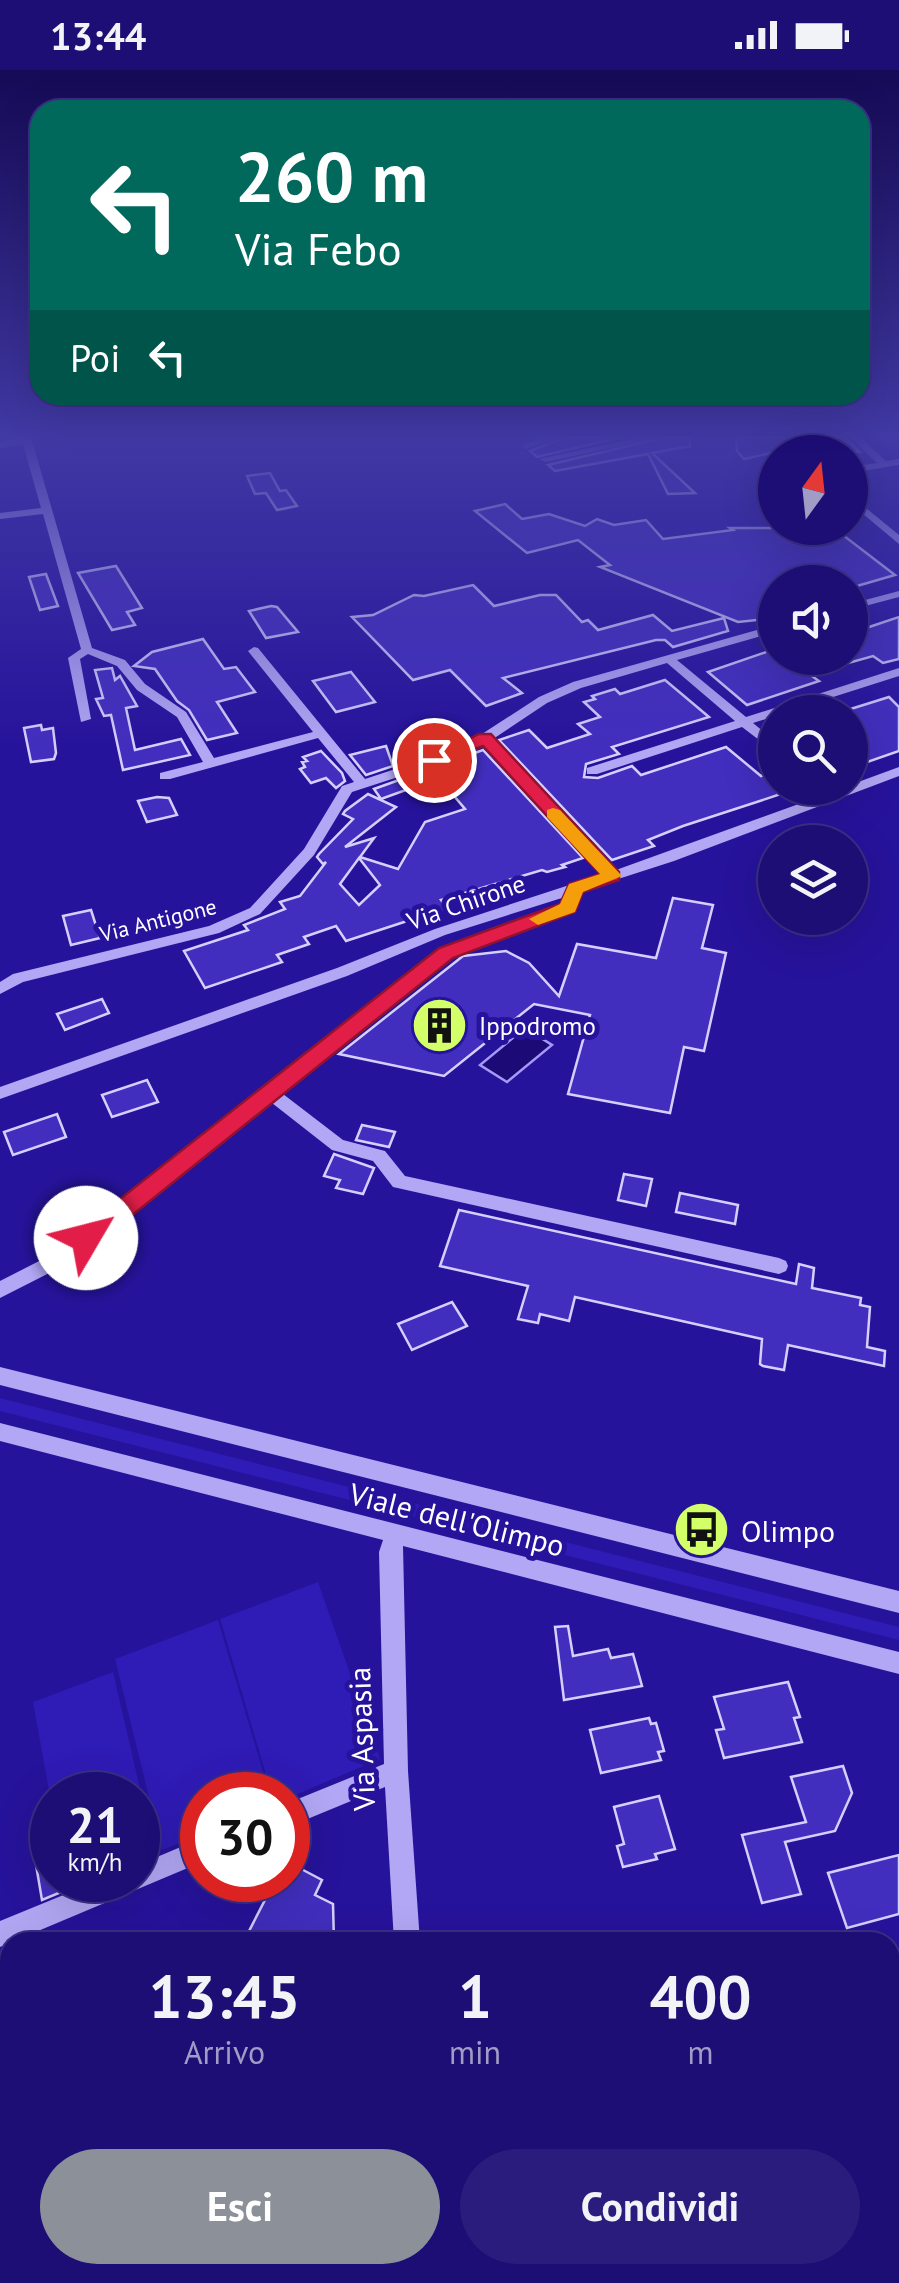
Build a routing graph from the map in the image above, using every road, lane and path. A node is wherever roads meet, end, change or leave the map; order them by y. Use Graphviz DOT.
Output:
graph roads {
  1 [pos="55,540"];
  2 [pos="899,594"];
  3 [pos="868,602"];
  4 [pos="758,633"];
  5 [pos="86,650"];
  6 [pos="254,651"];
  7 [pos="669,659"];
  8 [pos="899,672"];
  9 [pos="85,719"];
  10 [pos="745,722"];
  11 [pos="322,733"];
  12 [pos="758,733"];
  13 [pos="485,738"];
  14 [pos="211,764"];
  15 [pos="592,771"];
  16 [pos="899,771"];
  17 [pos="165,776"];
  18 [pos="868,780"];
  19 [pos="361,783"];
  20 [pos="792,805"];
  21 [pos="612,876"];
  22 [pos="575,888"];
  23 [pos="0,990"];
  24 [pos="0,1092"];
  25 [pos="272,1094"];
  26 [pos="779,1266"];
  27 [pos="0,1290"];
  28 [pos="0,1376"];
  29 [pos="0,1432"];
  30 [pos="395,1534"];
  31 [pos="899,1602"];
  32 [pos="899,1664"];
  33 [pos="396,1771"];
  34 [pos="310,1807"];
  35 [pos="77,1902"];
  36 [pos="5,1932"];
  37 [pos="407,1932"];
  1 -- 5 [label="street"];
  2 -- 3 [label="street"];
  4 -- 7 [label="street"];
  5 -- 9 [label="street"];
  5 -- 14 [label="street"];
  6 -- 11 [label="street"];
  7 -- 10 [label="street"];
  7 -- 13 [label="street"];
  8 -- 10 [label="street"];
  10 -- 12 [label="street"];
  10 -- 15 [label="street"];
  11 -- 14 [label="street"];
  11 -- 19 [label="street"];
  13 -- 19 [label="street"];
  13 -- 21 [label="street"];
  14 -- 17 [label="street"];
  16 -- 18 [label="street, Via Chirone"];
  19 -- 23 [label="street, Via Antigone"];
  20 -- 21 [label="street, Via Chirone"];
  21 -- 22 [label="street, Via Chirone"];
  22 -- 24 [label="street, Via Chirone"];
  22 -- 25 [label="street"];
  25 -- 26 [label="street"];
  25 -- 27 [label="street"];
  28 -- 31 [label="street, Viale dell'Olimpo"];
  29 -- 30 [label="street, Viale dell'Olimpo"];
  30 -- 32 [label="street, Viale dell'Olimpo"];
  30 -- 33 [label="street, Via Aspasia"];
  33 -- 34 [label="street"];
  33 -- 37 [label="street, Via Aspasia"];
  35 -- 36 [label="street"];
}
